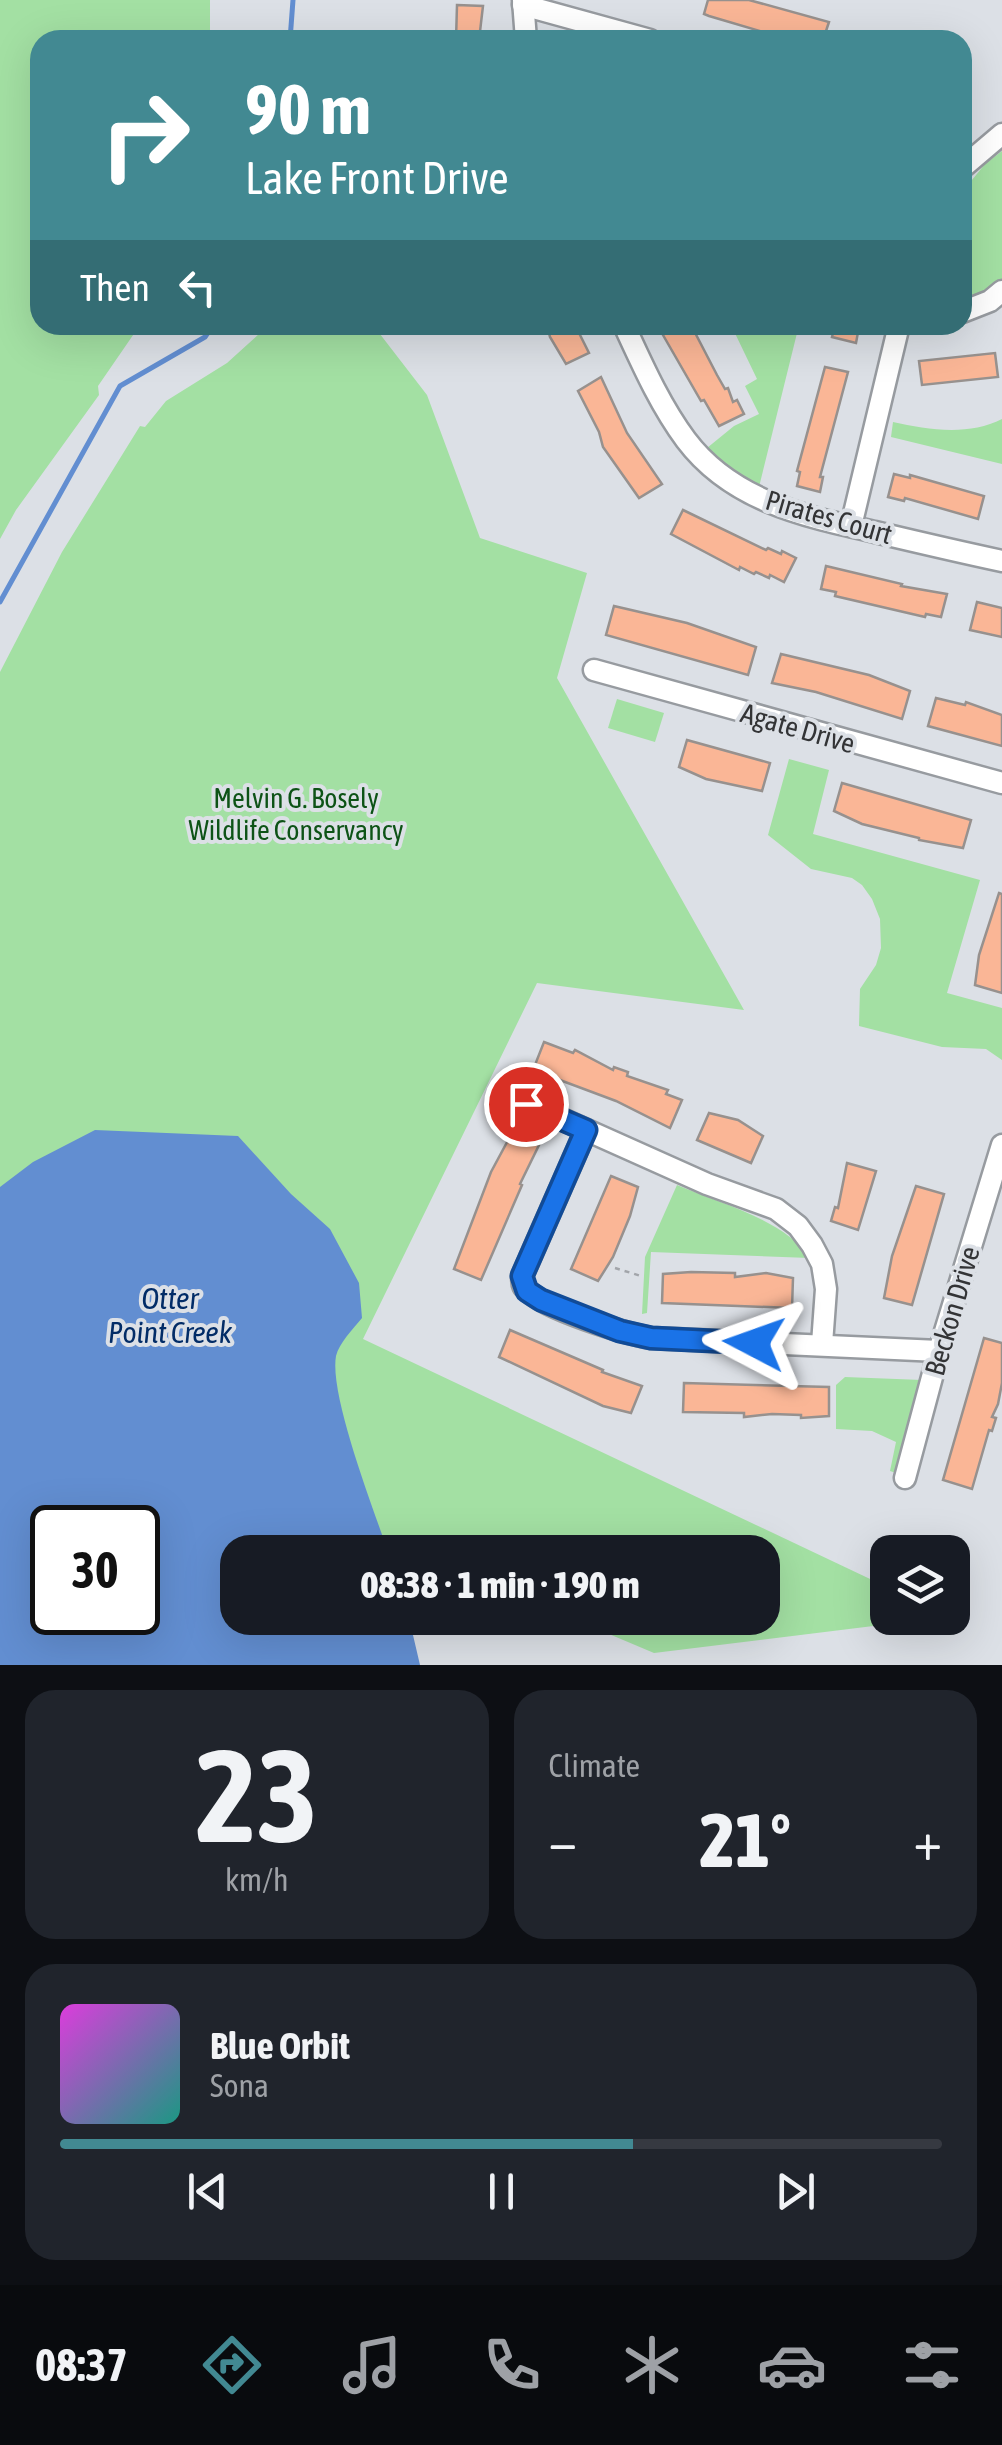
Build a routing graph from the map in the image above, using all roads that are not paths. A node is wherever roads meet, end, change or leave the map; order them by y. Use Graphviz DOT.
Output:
graph roads {
  1 [pos="523,3"];
  2 [pos="525,30"];
  3 [pos="616,30"];
  4 [pos="1002,134"];
  5 [pos="972,154"];
  6 [pos="1002,291"];
  7 [pos="972,308"];
  8 [pos="629,335"];
  9 [pos="898,335"];
  10 [pos="850,526"];
  11 [pos="1002,562"];
  12 [pos="594,670"];
  13 [pos="1002,783"];
  14 [pos="526,1104"];
  15 [pos="586,1130"];
  16 [pos="1002,1145"];
  17 [pos="822,1344"];
  18 [pos="940,1351"];
  19 [pos="905,1478"];
  1 -- 2 [label="street"];
  1 -- 3 [label="street"];
  4 -- 5 [label="street"];
  6 -- 7 [label="street"];
  8 -- 10 [label="street, Pirates Court"];
  9 -- 10 [label="street"];
  10 -- 11 [label="street, Pirates Court"];
  12 -- 13 [label="street, Agate Drive"];
  14 -- 15 [label="street"];
  15 -- 17 [label="street"];
  15 -- 17 [label="street"];
  16 -- 18 [label="street, Beckon Drive"];
  17 -- 18 [label="street"];
  18 -- 19 [label="street, Beckon Drive"];
}
